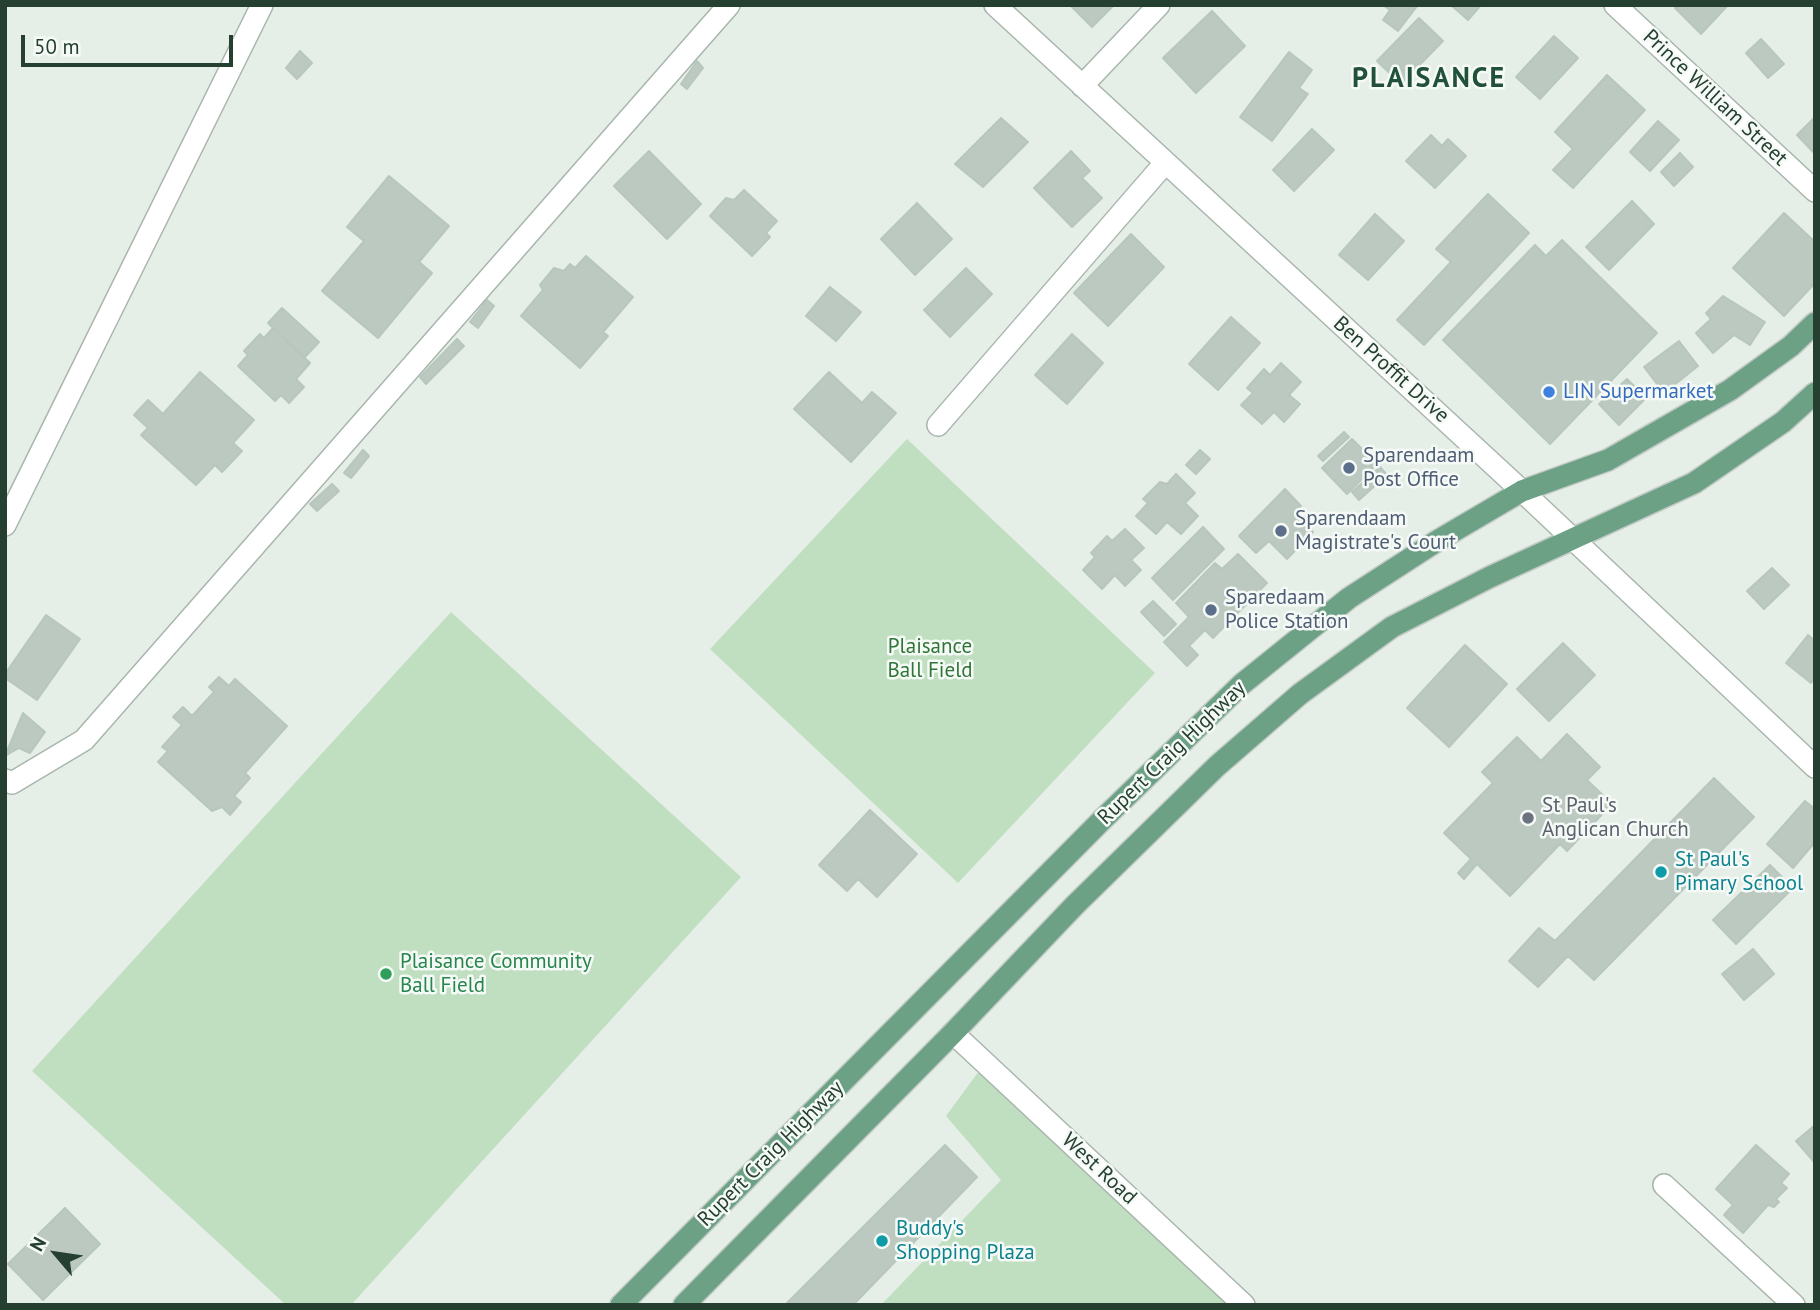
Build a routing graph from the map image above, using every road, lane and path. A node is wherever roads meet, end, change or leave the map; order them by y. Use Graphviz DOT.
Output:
graph roads {
  1 [pos="262,5"];
  2 [pos="729,5"];
  3 [pos="995,5"];
  4 [pos="1159,5"];
  5 [pos="1615,5"];
  6 [pos="1082,86"];
  7 [pos="1165,163"];
  8 [pos="1815,191"];
  9 [pos="1815,323"];
  10 [pos="1815,393"];
  11 [pos="938,425"];
  12 [pos="1522,491"];
  13 [pos="5,525"];
  14 [pos="1571,540"];
  15 [pos="1815,767"];
  16 [pos="5,780"];
  17 [pos="953,1033"];
  18 [pos="1664,1185"];
  19 [pos="621,1305"];
  20 [pos="684,1305"];
  21 [pos="1244,1305"];
  22 [pos="1794,1305"];
  1 -- 13 [label="street"];
  2 -- 16 [label="street"];
  3 -- 6 [label="street, Ben Proffit Drive"];
  4 -- 6 [label="street"];
  5 -- 8 [label="street, Prince William Street"];
  6 -- 7 [label="street, Ben Proffit Drive"];
  7 -- 11 [label="street"];
  7 -- 12 [label="street, Ben Proffit Drive"];
  9 -- 12 [label="main road, Rupert Craig Highway"];
  10 -- 14 [label="main road, Rupert Craig Highway"];
  12 -- 14 [label="street, Ben Proffit Drive"];
  12 -- 19 [label="main road, Rupert Craig Highway"];
  14 -- 15 [label="street, Ben Proffit Drive"];
  14 -- 17 [label="main road, Rupert Craig Highway"];
  17 -- 20 [label="main road, Rupert Craig Highway"];
  17 -- 21 [label="street, West Road"];
  18 -- 22 [label="street"];
}
